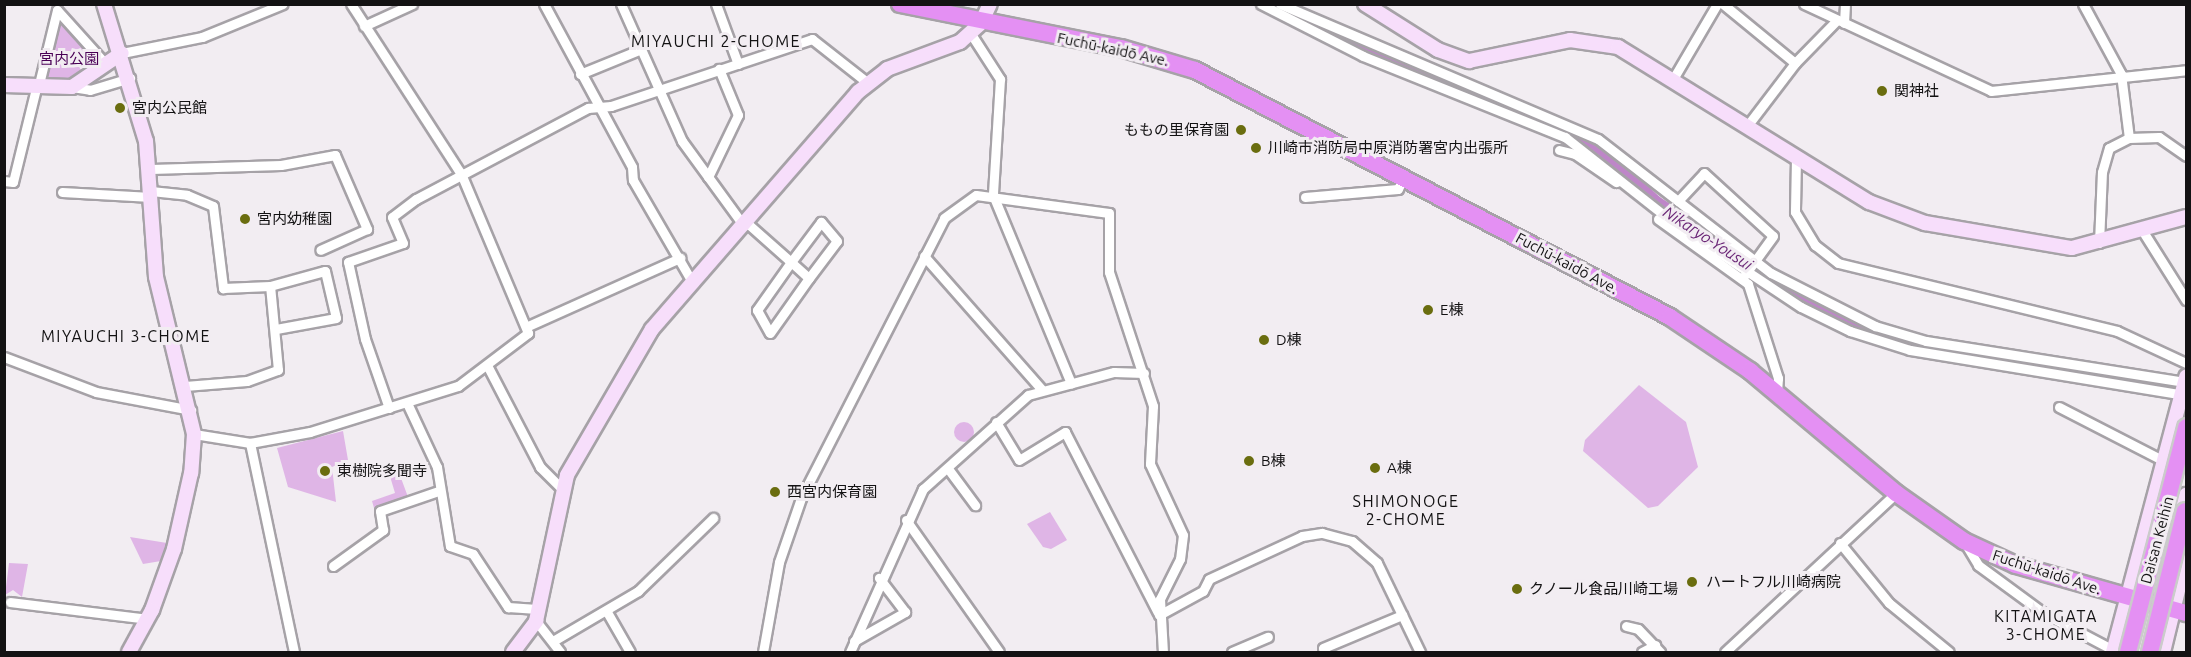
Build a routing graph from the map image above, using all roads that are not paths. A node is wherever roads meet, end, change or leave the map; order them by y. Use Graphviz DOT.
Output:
graph roads {
  1 [pos="104,4"];
  2 [pos="283,4"];
  3 [pos="351,4"];
  4 [pos="412,4"];
  5 [pos="556,4"];
  6 [pos="621,4"];
  7 [pos="716,4"];
  8 [pos="900,4"];
  9 [pos="990,4"];
  10 [pos="1261,4"];
  11 [pos="1280,4"];
  12 [pos="1365,4"];
  13 [pos="1717,4"];
  14 [pos="1723,4"];
  15 [pos="1804,4"];
  16 [pos="1845,4"];
  17 [pos="2083,4"];
  18 [pos="545,7"];
  19 [pos="1840,22"];
  20 [pos="364,26"];
  21 [pos="976,29"];
  22 [pos="639,50"];
  23 [pos="122,53"];
  24 [pos="103,61"];
  25 [pos="1795,63"];
  26 [pos="738,64"];
  27 [pos="719,69"];
  28 [pos="2187,70"];
  29 [pos="580,74"];
  30 [pos="130,78"];
  31 [pos="2120,78"];
  32 [pos="1673,79"];
  33 [pos="868,82"];
  34 [pos="38,84"];
  35 [pos="4,85"];
  36 [pos="72,87"];
  37 [pos="655,90"];
  38 [pos="600,108"];
  39 [pos="1747,126"];
  40 [pos="2129,138"];
  41 [pos="1559,150"];
  42 [pos="2187,156"];
  43 [pos="1796,158"];
  44 [pos="151,169"];
  45 [pos="461,174"];
  46 [pos="708,177"];
  47 [pos="1403,178"];
  48 [pos="4,181"];
  49 [pos="62,192"];
  50 [pos="151,194"];
  51 [pos="993,195"];
  52 [pos="1305,197"];
  53 [pos="1678,201"];
  54 [pos="2187,217"];
  55 [pos="745,225"];
  56 [pos="2142,230"];
  57 [pos="2099,243"];
  58 [pos="321,250"];
  59 [pos="924,256"];
  60 [pos="680,258"];
  61 [pos="791,262"];
  62 [pos="1748,267"];
  63 [pos="809,278"];
  64 [pos="691,280"];
  65 [pos="270,286"];
  66 [pos="2187,300"];
  67 [pos="528,326"];
  68 [pos="276,329"];
  69 [pos="4,357"];
  70 [pos="2187,363"];
  71 [pos="488,367"];
  72 [pos="1144,373"];
  73 [pos="1071,383"];
  74 [pos="185,386"];
  75 [pos="2185,387"];
  76 [pos="1042,390"];
  77 [pos="1778,394"];
  78 [pos="407,403"];
  79 [pos="2059,407"];
  80 [pos="390,408"];
  81 [pos="190,410"];
  82 [pos="996,422"];
  83 [pos="2187,427"];
  84 [pos="194,434"];
  85 [pos="250,443"];
  86 [pos="2187,452"];
  87 [pos="2162,460"];
  88 [pos="948,470"];
  89 [pos="562,489"];
  90 [pos="438,492"];
  91 [pos="1896,492"];
  92 [pos="2187,495"];
  93 [pos="975,505"];
  94 [pos="2187,506"];
  95 [pos="713,518"];
  96 [pos="906,520"];
  97 [pos="1964,541"];
  98 [pos="1840,543"];
  99 [pos="2187,558"];
  100 [pos="333,566"];
  101 [pos="879,578"];
  102 [pos="2126,597"];
  103 [pos="10,602"];
  104 [pos="2152,604"];
  105 [pos="607,612"];
  106 [pos="2180,612"];
  107 [pos="536,615"];
  108 [pos="1159,615"];
  109 [pos="1402,615"];
  110 [pos="148,619"];
  111 [pos="1626,626"];
  112 [pos="1268,637"];
  113 [pos="553,640"];
  114 [pos="854,640"];
  115 [pos="1658,649"];
  116 [pos="129,652"];
  117 [pos="294,652"];
  118 [pos="513,652"];
  119 [pos="560,652"];
  120 [pos="630,652"];
  121 [pos="763,652"];
  122 [pos="850,652"];
  123 [pos="999,652"];
  124 [pos="1163,652"];
  125 [pos="1232,652"];
  126 [pos="1325,652"];
  127 [pos="1420,652"];
  128 [pos="1642,652"];
  129 [pos="1725,652"];
  130 [pos="1949,652"];
  131 [pos="2118,652"];
  132 [pos="2135,652"];
  133 [pos="2148,652"];
  134 [pos="2163,652"];
  1 -- 23 [label="street"];
  2 -- 23 [label="street"];
  3 -- 20 [label="street"];
  4 -- 20 [label="street"];
  5 -- 18 [label="street"];
  6 -- 22 [label="street"];
  7 -- 26 [label="street"];
  8 -- 21 [label="highway, Fuchū-kaidō Ave."];
  9 -- 21 [label="street"];
  10 -- 62 [label="street"];
  11 -- 53 [label="street"];
  12 -- 32 [label="street"];
  13 -- 32 [label="street"];
  14 -- 25 [label="street"];
  15 -- 19 [label="street"];
  16 -- 19 [label="street"];
  17 -- 31 [label="street"];
  18 -- 29 [label="street"];
  19 -- 25 [label="street"];
  19 -- 31 [label="street"];
  20 -- 45 [label="street"];
  21 -- 33 [label="street"];
  21 -- 47 [label="highway, Fuchū-kaidō Ave."];
  21 -- 51 [label="street"];
  22 -- 29 [label="street"];
  22 -- 37 [label="street"];
  23 -- 24 [label="street"];
  23 -- 30 [label="street"];
  24 -- 34 [label="street"];
  24 -- 36 [label="street"];
  25 -- 39 [label="street"];
  26 -- 27 [label="street"];
  26 -- 33 [label="street"];
  27 -- 37 [label="street"];
  27 -- 46 [label="street"];
  28 -- 31 [label="street"];
  29 -- 38 [label="street"];
  30 -- 36 [label="street"];
  30 -- 44 [label="street"];
  31 -- 40 [label="street"];
  32 -- 39 [label="street"];
  33 -- 55 [label="street"];
  34 -- 35 [label="street"];
  34 -- 36 [label="street"];
  34 -- 48 [label="street"];
  37 -- 38 [label="street"];
  37 -- 46 [label="street"];
  38 -- 45 [label="street"];
  38 -- 60 [label="street"];
  39 -- 43 [label="street"];
  40 -- 42 [label="street"];
  40 -- 57 [label="street"];
  41 -- 62 [label="street"];
  43 -- 57 [label="street"];
  43 -- 70 [label="street"];
  44 -- 50 [label="street"];
  44 -- 58 [label="street"];
  45 -- 67 [label="street"];
  45 -- 80 [label="street"];
  46 -- 55 [label="street"];
  47 -- 52 [label="street"];
  47 -- 77 [label="highway, Fuchū-kaidō Ave."];
  49 -- 50 [label="street"];
  50 -- 65 [label="street"];
  50 -- 74 [label="street"];
  51 -- 59 [label="street"];
  51 -- 72 [label="street"];
  51 -- 73 [label="street"];
  53 -- 62 [label="street"];
  53 -- 62 [label="street"];
  54 -- 56 [label="street"];
  55 -- 61 [label="street"];
  55 -- 64 [label="street"];
  56 -- 57 [label="street"];
  56 -- 66 [label="street"];
  59 -- 76 [label="street"];
  59 -- 121 [label="street"];
  60 -- 64 [label="street"];
  60 -- 67 [label="street"];
  61 -- 63 [label="street"];
  61 -- 63 [label="street"];
  61 -- 63 [label="street"];
  62 -- 75 [label="street"];
  62 -- 75 [label="street"];
  62 -- 77 [label="street"];
  64 -- 89 [label="street"];
  65 -- 68 [label="street"];
  65 -- 68 [label="street"];
  67 -- 71 [label="street"];
  68 -- 74 [label="street"];
  69 -- 81 [label="street"];
  71 -- 78 [label="street"];
  71 -- 89 [label="street"];
  72 -- 73 [label="street"];
  72 -- 108 [label="street"];
  73 -- 76 [label="street"];
  74 -- 81 [label="street"];
  75 -- 87 [label="street"];
  76 -- 82 [label="street"];
  77 -- 91 [label="highway, Fuchū-kaidō Ave."];
  78 -- 80 [label="street"];
  78 -- 90 [label="street"];
  79 -- 87 [label="street"];
  80 -- 85 [label="street"];
  81 -- 84 [label="street"];
  82 -- 88 [label="street"];
  82 -- 108 [label="street"];
  83 -- 131 [label="highway, Daisan Keihin, bridge"];
  84 -- 85 [label="street"];
  84 -- 110 [label="street"];
  85 -- 117 [label="street"];
  86 -- 104 [label="street"];
  87 -- 102 [label="street"];
  88 -- 93 [label="street"];
  88 -- 96 [label="street"];
  89 -- 107 [label="street"];
  90 -- 100 [label="street"];
  90 -- 107 [label="street"];
  91 -- 97 [label="highway, Fuchū-kaidō Ave."];
  91 -- 98 [label="street"];
  92 -- 104 [label="street"];
  94 -- 133 [label="highway, Daisan Keihin, bridge"];
  95 -- 105 [label="street"];
  96 -- 101 [label="street"];
  96 -- 123 [label="street"];
  97 -- 102 [label="highway, Fuchū-kaidō Ave."];
  97 -- 131 [label="street"];
  98 -- 129 [label="street"];
  98 -- 130 [label="street"];
  99 -- 106 [label="street"];
  101 -- 114 [label="street"];
  101 -- 114 [label="street"];
  102 -- 104 [label="highway, Fuchū-kaidō Ave."];
  102 -- 131 [label="street"];
  103 -- 110 [label="street"];
  104 -- 106 [label="highway, Fuchū-kaidō Ave."];
  104 -- 132 [label="street"];
  104 -- 133 [label="street"];
  105 -- 113 [label="street"];
  105 -- 120 [label="street"];
  106 -- 134 [label="street"];
  107 -- 113 [label="street"];
  107 -- 118 [label="street"];
  108 -- 109 [label="street"];
  108 -- 124 [label="street"];
  109 -- 126 [label="street"];
  109 -- 127 [label="street"];
  110 -- 116 [label="street"];
  111 -- 115 [label="street"];
  112 -- 125 [label="street"];
  113 -- 119 [label="street"];
  114 -- 122 [label="street"];
  115 -- 128 [label="street"];
}
